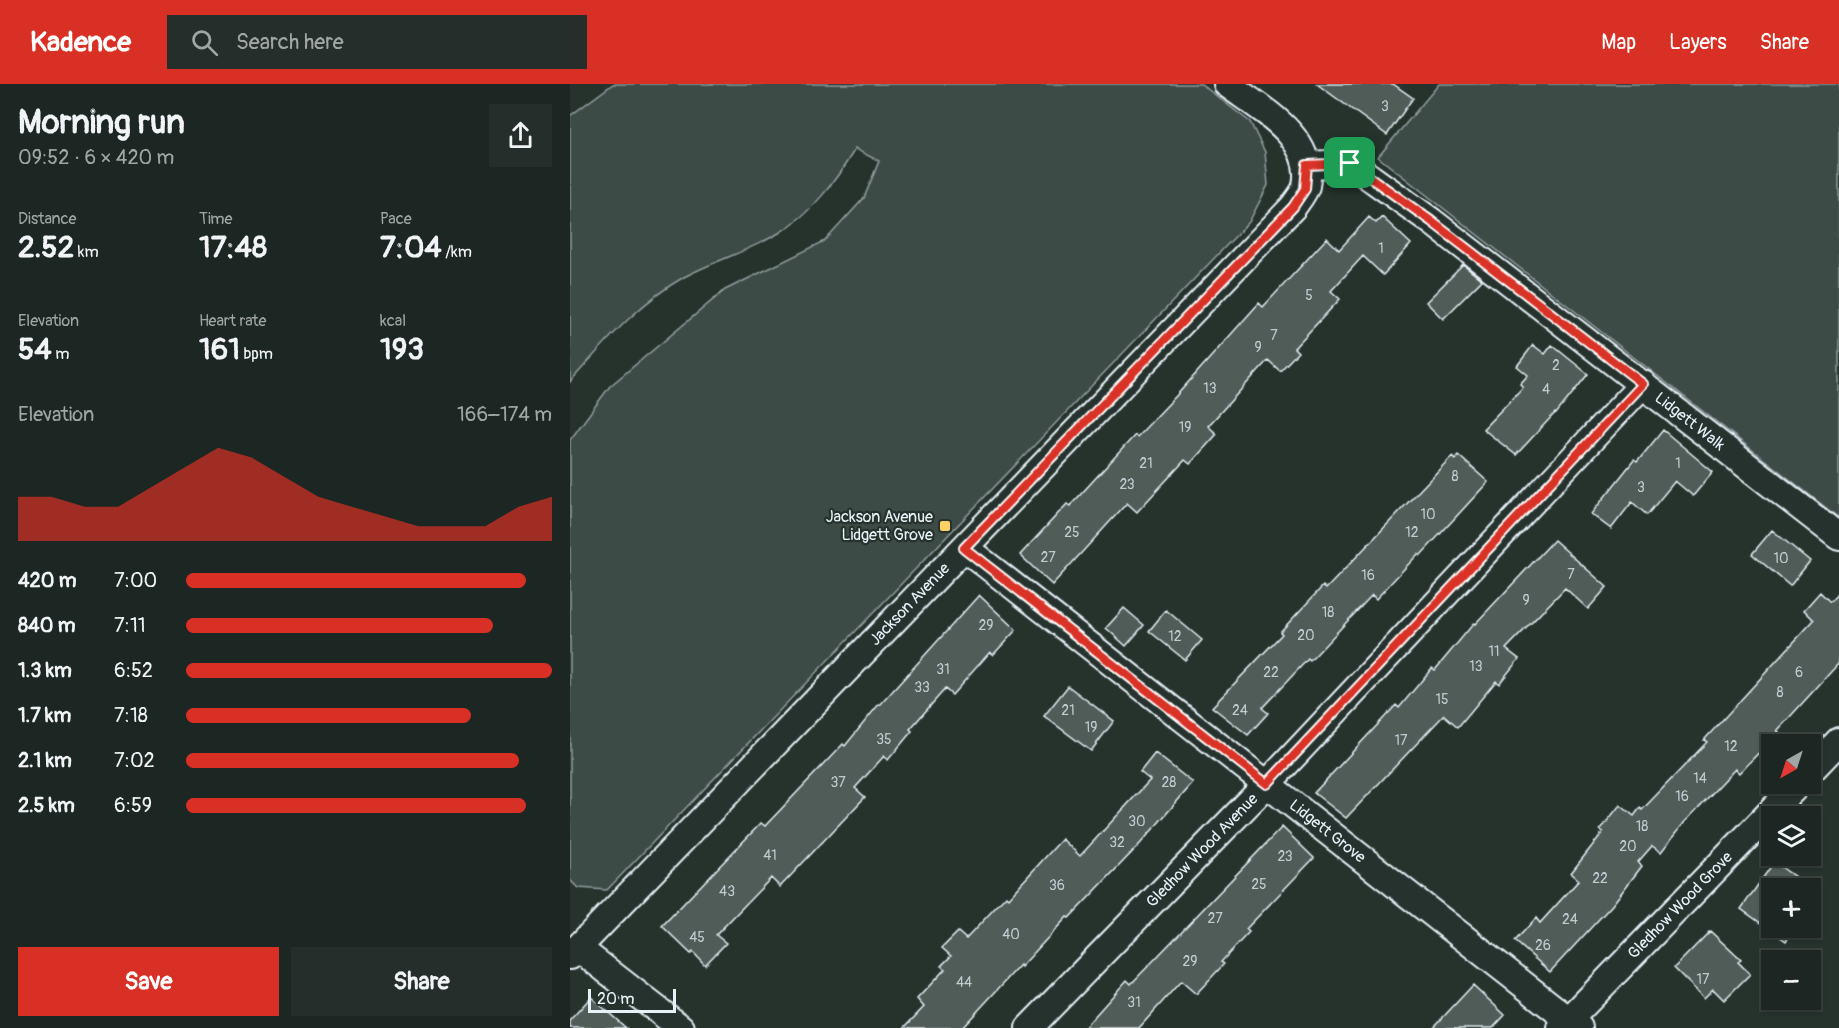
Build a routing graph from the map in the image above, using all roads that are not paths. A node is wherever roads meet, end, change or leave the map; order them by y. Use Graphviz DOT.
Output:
graph roads {
  1 [pos="1227,84"];
  2 [pos="1307,165"];
  3 [pos="1643,384"];
  4 [pos="1839,537"];
  5 [pos="964,548"];
  6 [pos="1839,741"];
  7 [pos="1821,760"];
  8 [pos="1267,784"];
  9 [pos="1788,794"];
  10 [pos="574,952"];
  11 [pos="1569,1025"];
  12 [pos="681,1028"];
  13 [pos="1029,1028"];
  1 -- 2 [label="street"];
  2 -- 3 [label="street, Lidgett Walk"];
  2 -- 5 [label="street, Jackson Avenue"];
  3 -- 4 [label="street, Lidgett Walk"];
  3 -- 8 [label="street, Gledhow Wood Avenue"];
  5 -- 8 [label="street, Lidgett Grove"];
  5 -- 10 [label="street, Jackson Avenue"];
  6 -- 7 [label="street"];
  8 -- 11 [label="street, Lidgett Grove"];
  8 -- 13 [label="street, Gledhow Wood Avenue"];
  9 -- 11 [label="street, Gledhow Wood Grove"];
  10 -- 12 [label="street"];
}
